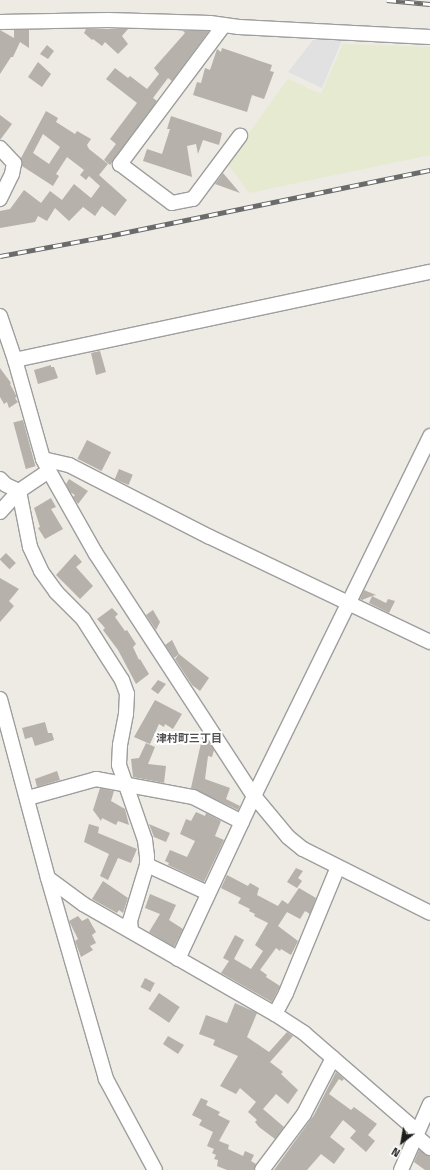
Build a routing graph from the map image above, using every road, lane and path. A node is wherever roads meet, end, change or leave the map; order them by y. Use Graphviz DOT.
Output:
graph roads {
  1 [pos="0,22"];
  2 [pos="224,25"];
  3 [pos="430,36"];
  4 [pos="240,136"];
  5 [pos="0,148"];
  6 [pos="0,199"];
  7 [pos="430,272"];
  8 [pos="0,316"];
  9 [pos="15,360"];
  10 [pos="430,436"];
  11 [pos="46,465"];
  12 [pos="0,479"];
  13 [pos="19,491"];
  14 [pos="0,512"];
  15 [pos="349,602"];
  16 [pos="430,642"];
  17 [pos="0,699"];
  18 [pos="125,784"];
  19 [pos="254,796"];
  20 [pos="28,798"];
  21 [pos="242,822"];
  22 [pos="147,865"];
  23 [pos="338,867"];
  24 [pos="48,878"];
  25 [pos="208,893"];
  26 [pos="430,913"];
  27 [pos="131,931"];
  28 [pos="178,959"];
  29 [pos="275,1014"];
  30 [pos="333,1058"];
  31 [pos="430,1104"];
  32 [pos="416,1133"];
  33 [pos="430,1148"];
  34 [pos="155,1170"];
  35 [pos="262,1170"];
  36 [pos="401,1170"];
  1 -- 2 [label="street"];
  2 -- 3 [label="street"];
  2 -- 4 [label="street"];
  5 -- 6 [label="street"];
  7 -- 9 [label="street"];
  8 -- 9 [label="street"];
  9 -- 11 [label="street"];
  10 -- 15 [label="street"];
  11 -- 13 [label="street"];
  11 -- 15 [label="street"];
  11 -- 19 [label="street"];
  12 -- 13 [label="street"];
  13 -- 14 [label="street"];
  13 -- 18 [label="street"];
  15 -- 16 [label="street"];
  15 -- 19 [label="street"];
  17 -- 20 [label="street"];
  18 -- 20 [label="street"];
  18 -- 21 [label="street"];
  18 -- 22 [label="street"];
  19 -- 21 [label="street"];
  19 -- 23 [label="street"];
  20 -- 24 [label="street"];
  21 -- 25 [label="street"];
  22 -- 25 [label="street"];
  22 -- 27 [label="street"];
  23 -- 26 [label="street"];
  23 -- 29 [label="street"];
  24 -- 27 [label="street"];
  24 -- 34 [label="street"];
  25 -- 28 [label="street"];
  27 -- 28 [label="street"];
  28 -- 29 [label="street"];
  29 -- 30 [label="street"];
  30 -- 32 [label="street"];
  30 -- 35 [label="street"];
  31 -- 32 [label="street"];
  32 -- 33 [label="street"];
  32 -- 36 [label="street"];
}
